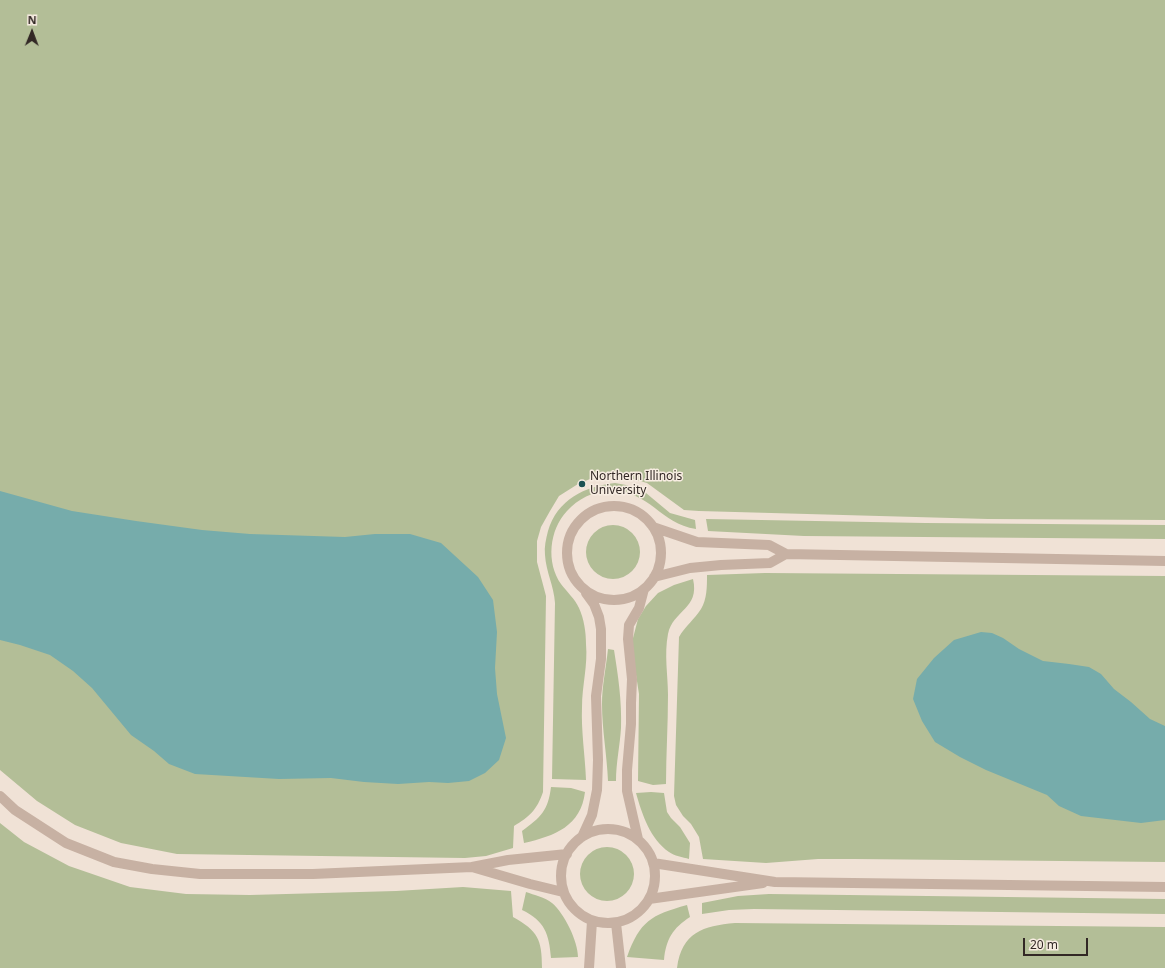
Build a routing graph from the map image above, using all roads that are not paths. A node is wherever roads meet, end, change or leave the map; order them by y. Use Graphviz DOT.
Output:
graph roads {
  1 [pos="653,527"];
  2 [pos="786,554"];
  3 [pos="1165,561"];
  4 [pos="654,577"];
  5 [pos="644,589"];
  6 [pos="583,590"];
  7 [pos="0,796"];
  8 [pos="582,837"];
  9 [pos="638,839"];
  10 [pos="567,854"];
  11 [pos="654,863"];
  12 [pos="472,867"];
  13 [pos="774,882"];
  14 [pos="1165,887"];
  15 [pos="564,892"];
  16 [pos="649,899"];
  17 [pos="592,921"];
  18 [pos="616,923"];
  19 [pos="589,968"];
  20 [pos="621,968"];
  1 -- 2 [label="street"];
  1 -- 4 [label="street"];
  1 -- 6 [label="street"];
  2 -- 3 [label="street"];
  2 -- 4 [label="street"];
  4 -- 5 [label="street"];
  5 -- 6 [label="street"];
  5 -- 9 [label="street"];
  6 -- 8 [label="street"];
  7 -- 12 [label="street"];
  8 -- 9 [label="street"];
  8 -- 10 [label="street"];
  9 -- 11 [label="street"];
  10 -- 12 [label="street"];
  10 -- 15 [label="street"];
  11 -- 13 [label="street"];
  11 -- 16 [label="street"];
  12 -- 15 [label="street"];
  13 -- 14 [label="street"];
  13 -- 16 [label="street"];
  15 -- 17 [label="street"];
  16 -- 18 [label="street"];
  17 -- 18 [label="street"];
  17 -- 19 [label="street"];
  18 -- 20 [label="street"];
}
